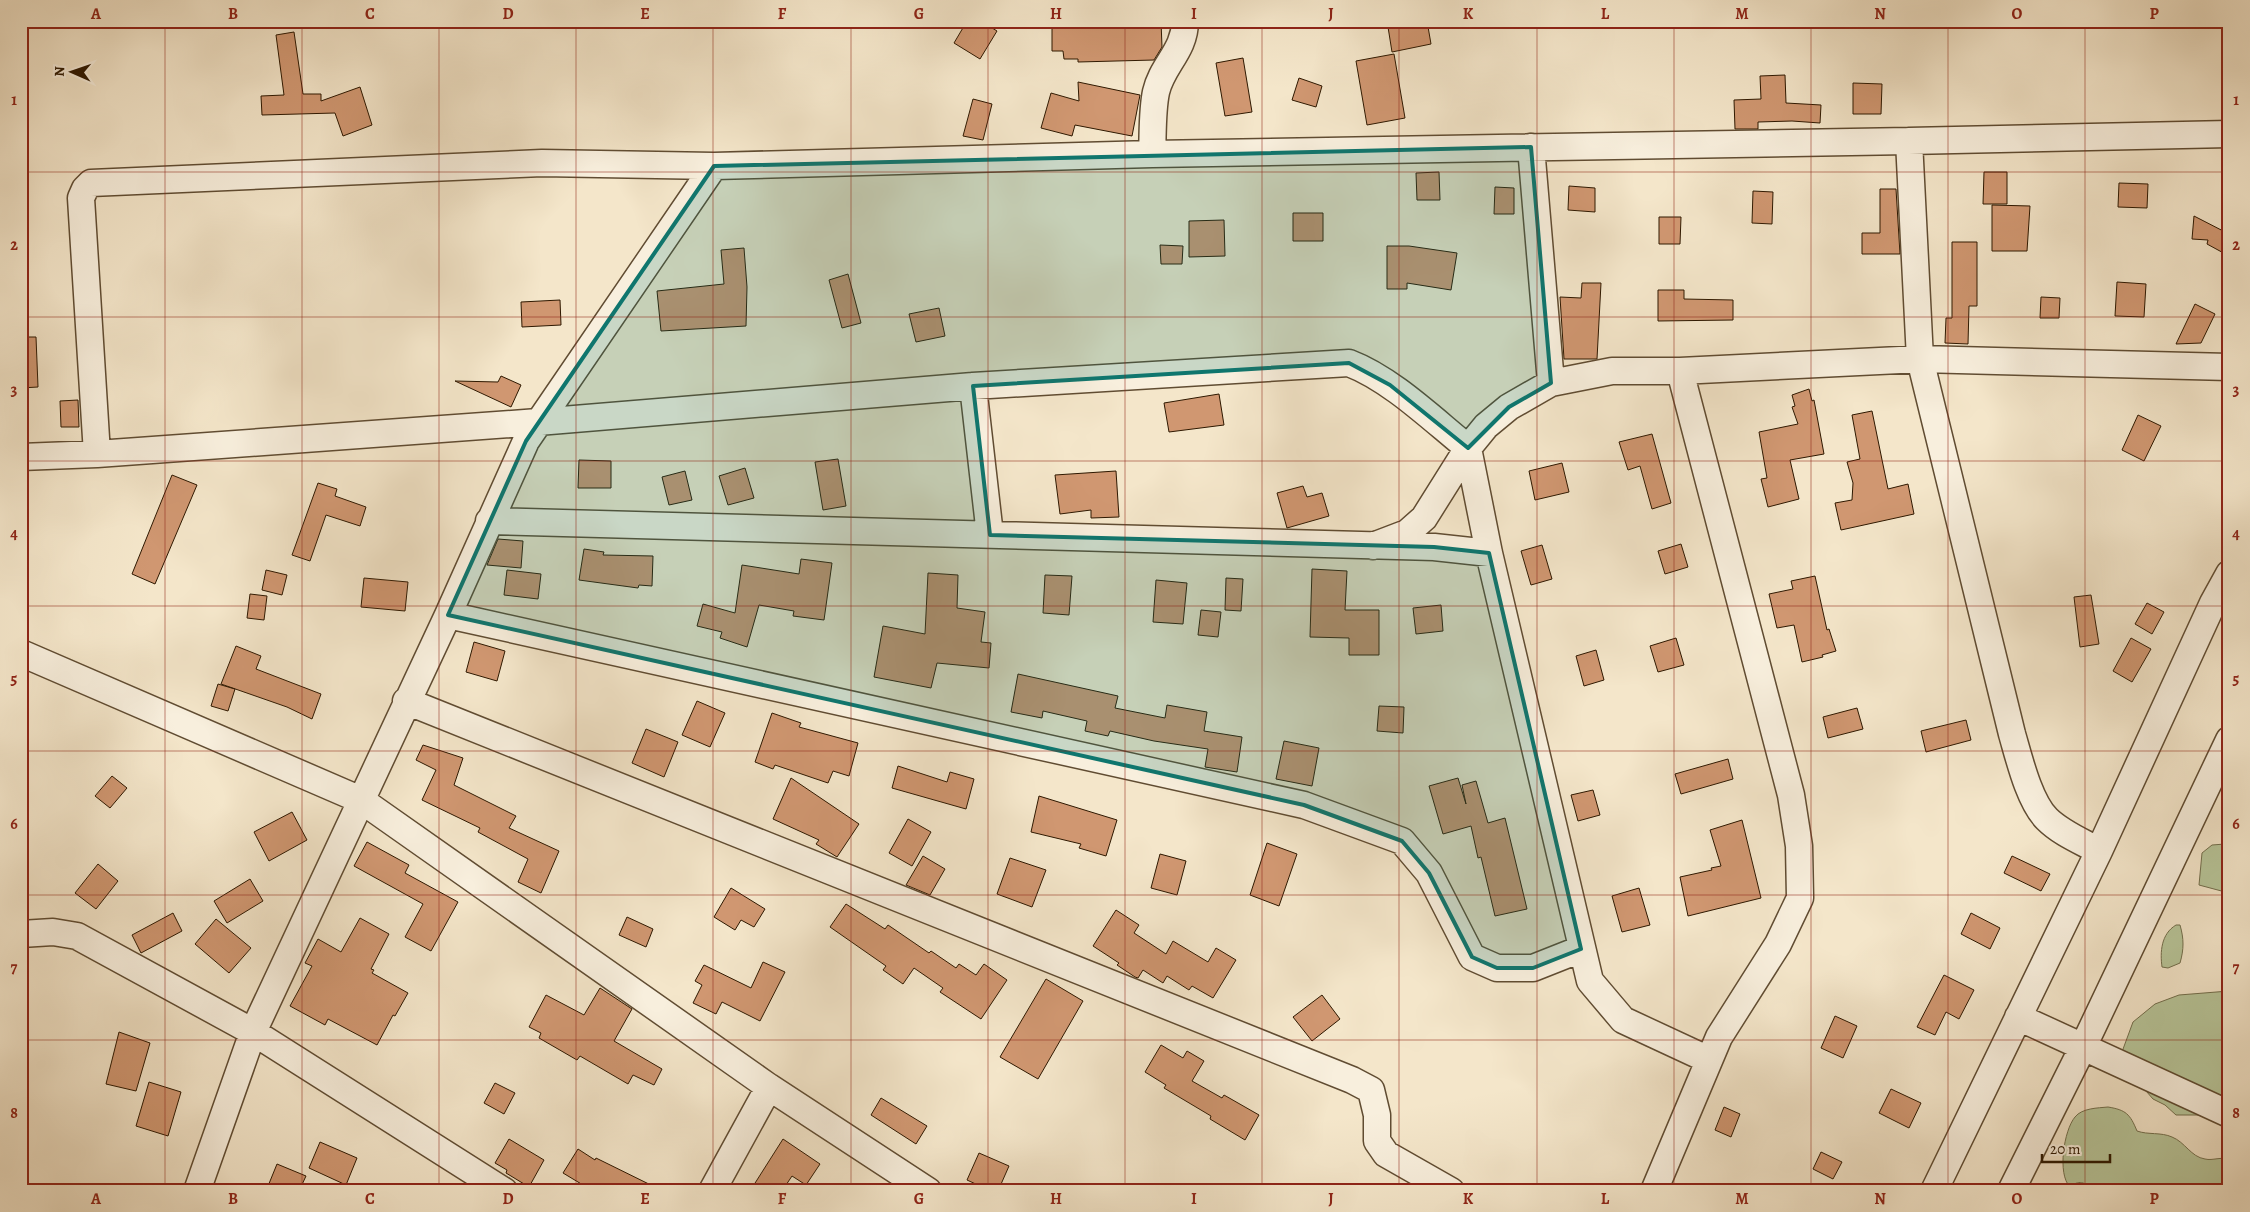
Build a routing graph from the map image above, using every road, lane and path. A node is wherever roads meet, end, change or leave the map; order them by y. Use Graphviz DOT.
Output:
graph roads {
  1 [pos="1185,21"];
  2 [pos="2229,134"];
  3 [pos="1909,141"];
  4 [pos="1531,147"];
  5 [pos="1152,154"];
  6 [pos="714,166"];
  7 [pos="1920,359"];
  8 [pos="2229,367"];
  9 [pos="1680,371"];
  10 [pos="1551,383"];
  11 [pos="973,386"];
  12 [pos="538,422"];
  13 [pos="1468,448"];
  14 [pos="97,454"];
  15 [pos="21,457"];
  16 [pos="489,521"];
  17 [pos="990,536"];
  18 [pos="1373,546"];
  19 [pos="1489,553"];
  20 [pos="2229,574"];
  21 [pos="2221,605"];
  22 [pos="448,615"];
  23 [pos="21,653"];
  24 [pos="406,702"];
  25 [pos="2229,740"];
  26 [pos="361,800"];
  27 [pos="2099,851"];
  28 [pos="21,934"];
  29 [pos="1581,949"];
  30 [pos="2018,1016"];
  31 [pos="252,1032"];
  32 [pos="2084,1045"];
  33 [pos="1709,1060"];
  34 [pos="769,1087"];
  35 [pos="2229,1114"];
  36 [pos="197,1191"];
  37 [pos="504,1191"];
  38 [pos="712,1191"];
  39 [pos="928,1191"];
  40 [pos="1451,1191"];
  41 [pos="1654,1191"];
  42 [pos="1934,1191"];
  43 [pos="2011,1191"];
  1 -- 5 [label="street"];
  2 -- 3 [label="street"];
  3 -- 4 [label="street"];
  3 -- 7 [label="street"];
  4 -- 5 [label="street"];
  4 -- 10 [label="street"];
  5 -- 6 [label="street"];
  6 -- 12 [label="street"];
  6 -- 14 [label="street"];
  7 -- 8 [label="street"];
  7 -- 9 [label="street"];
  7 -- 27 [label="street"];
  9 -- 10 [label="street"];
  9 -- 33 [label="street"];
  10 -- 13 [label="street"];
  11 -- 12 [label="street"];
  11 -- 13 [label="street"];
  11 -- 17 [label="street"];
  12 -- 14 [label="street"];
  12 -- 16 [label="street"];
  13 -- 18 [label="street"];
  13 -- 19 [label="street"];
  14 -- 15 [label="street"];
  16 -- 17 [label="street"];
  16 -- 22 [label="street"];
  17 -- 18 [label="street"];
  18 -- 19 [label="street"];
  19 -- 29 [label="street"];
  20 -- 21 [label="street"];
  21 -- 27 [label="street"];
  22 -- 24 [label="street"];
  22 -- 29 [label="street"];
  23 -- 26 [label="street"];
  24 -- 26 [label="street"];
  24 -- 40 [label="street"];
  25 -- 32 [label="street"];
  26 -- 31 [label="street"];
  26 -- 34 [label="street"];
  27 -- 30 [label="street"];
  28 -- 31 [label="street"];
  29 -- 33 [label="street"];
  30 -- 32 [label="street"];
  30 -- 42 [label="street"];
  31 -- 36 [label="street"];
  31 -- 37 [label="street"];
  32 -- 35 [label="street"];
  32 -- 43 [label="street"];
  33 -- 41 [label="street"];
  34 -- 38 [label="street"];
  34 -- 39 [label="street"];
}
